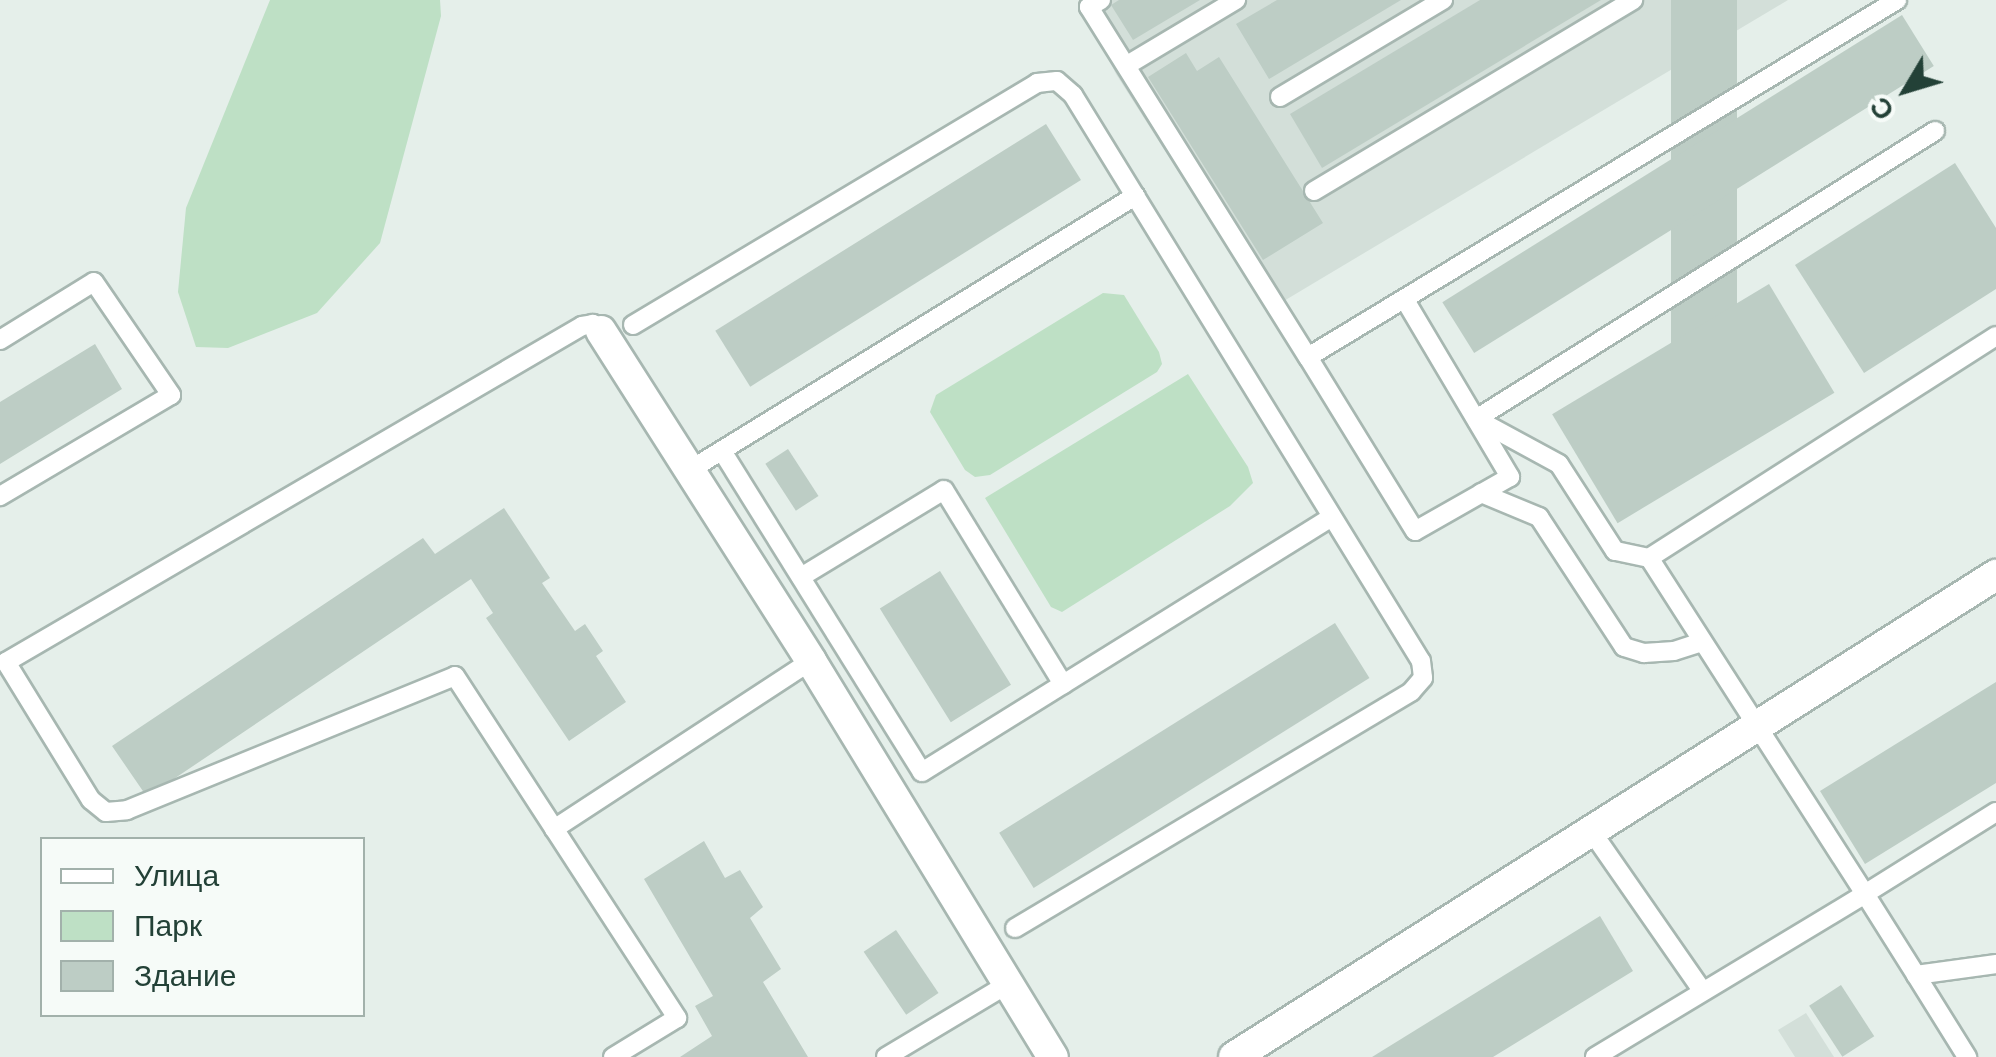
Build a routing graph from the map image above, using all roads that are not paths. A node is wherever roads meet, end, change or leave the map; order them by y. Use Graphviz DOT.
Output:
graph roads {
  1 [pos="1101,0"];
  2 [pos="1236,0"];
  3 [pos="1442,0"];
  4 [pos="1633,0"];
  5 [pos="1897,0"];
  6 [pos="1134,60"];
  7 [pos="1280,98"];
  8 [pos="1935,131"];
  9 [pos="1314,191"];
  10 [pos="1135,196"];
  11 [pos="1405,300"];
  12 [pos="633,325"];
  13 [pos="601,331"];
  14 [pos="1996,336"];
  15 [pos="0,340"];
  16 [pos="1308,356"];
  17 [pos="1476,418"];
  18 [pos="722,451"];
  19 [pos="690,470"];
  20 [pos="1481,493"];
  21 [pos="0,496"];
  22 [pos="1332,517"];
  23 [pos="1648,558"];
  24 [pos="1996,575"];
  25 [pos="800,577"];
  26 [pos="1701,642"];
  27 [pos="812,660"];
  28 [pos="1063,684"];
  29 [pos="1760,724"];
  30 [pos="922,772"];
  31 [pos="891,792"];
  32 [pos="1996,812"];
  33 [pos="554,830"];
  34 [pos="1592,832"];
  35 [pos="1865,894"];
  36 [pos="1015,928"];
  37 [pos="1996,964"];
  38 [pos="1916,975"];
  39 [pos="1008,984"];
  40 [pos="1702,990"];
  41 [pos="612,1057"];
  42 [pos="886,1057"];
  43 [pos="1053,1057"];
  44 [pos="1234,1057"];
  45 [pos="1594,1057"];
  46 [pos="1967,1057"];
  1 -- 16 [label="lane"];
  2 -- 6 [label="lane"];
  3 -- 7 [label="lane"];
  4 -- 9 [label="lane"];
  5 -- 11 [label="lane"];
  8 -- 17 [label="lane"];
  10 -- 12 [label="lane"];
  10 -- 18 [label="lane"];
  10 -- 22 [label="lane"];
  11 -- 16 [label="lane"];
  11 -- 17 [label="lane"];
  13 -- 19 [label="street"];
  13 -- 33 [label="lane"];
  14 -- 23 [label="lane"];
  15 -- 21 [label="lane"];
  16 -- 20 [label="lane"];
  17 -- 20 [label="lane"];
  17 -- 23 [label="lane"];
  18 -- 19 [label="lane"];
  18 -- 25 [label="lane"];
  19 -- 27 [label="street"];
  20 -- 26 [label="lane"];
  22 -- 28 [label="lane"];
  22 -- 36 [label="lane"];
  23 -- 26 [label="lane"];
  24 -- 29 [label="street"];
  25 -- 28 [label="lane"];
  25 -- 30 [label="lane"];
  26 -- 29 [label="lane"];
  27 -- 31 [label="street"];
  27 -- 33 [label="lane"];
  28 -- 30 [label="lane"];
  29 -- 34 [label="street"];
  29 -- 35 [label="lane"];
  30 -- 31 [label="lane"];
  31 -- 39 [label="street"];
  32 -- 35 [label="lane"];
  33 -- 41 [label="lane"];
  34 -- 40 [label="lane"];
  34 -- 44 [label="street"];
  35 -- 38 [label="lane"];
  35 -- 40 [label="lane"];
  37 -- 38 [label="lane"];
  38 -- 46 [label="lane"];
  39 -- 42 [label="lane"];
  39 -- 43 [label="street"];
  40 -- 45 [label="lane"];
}
